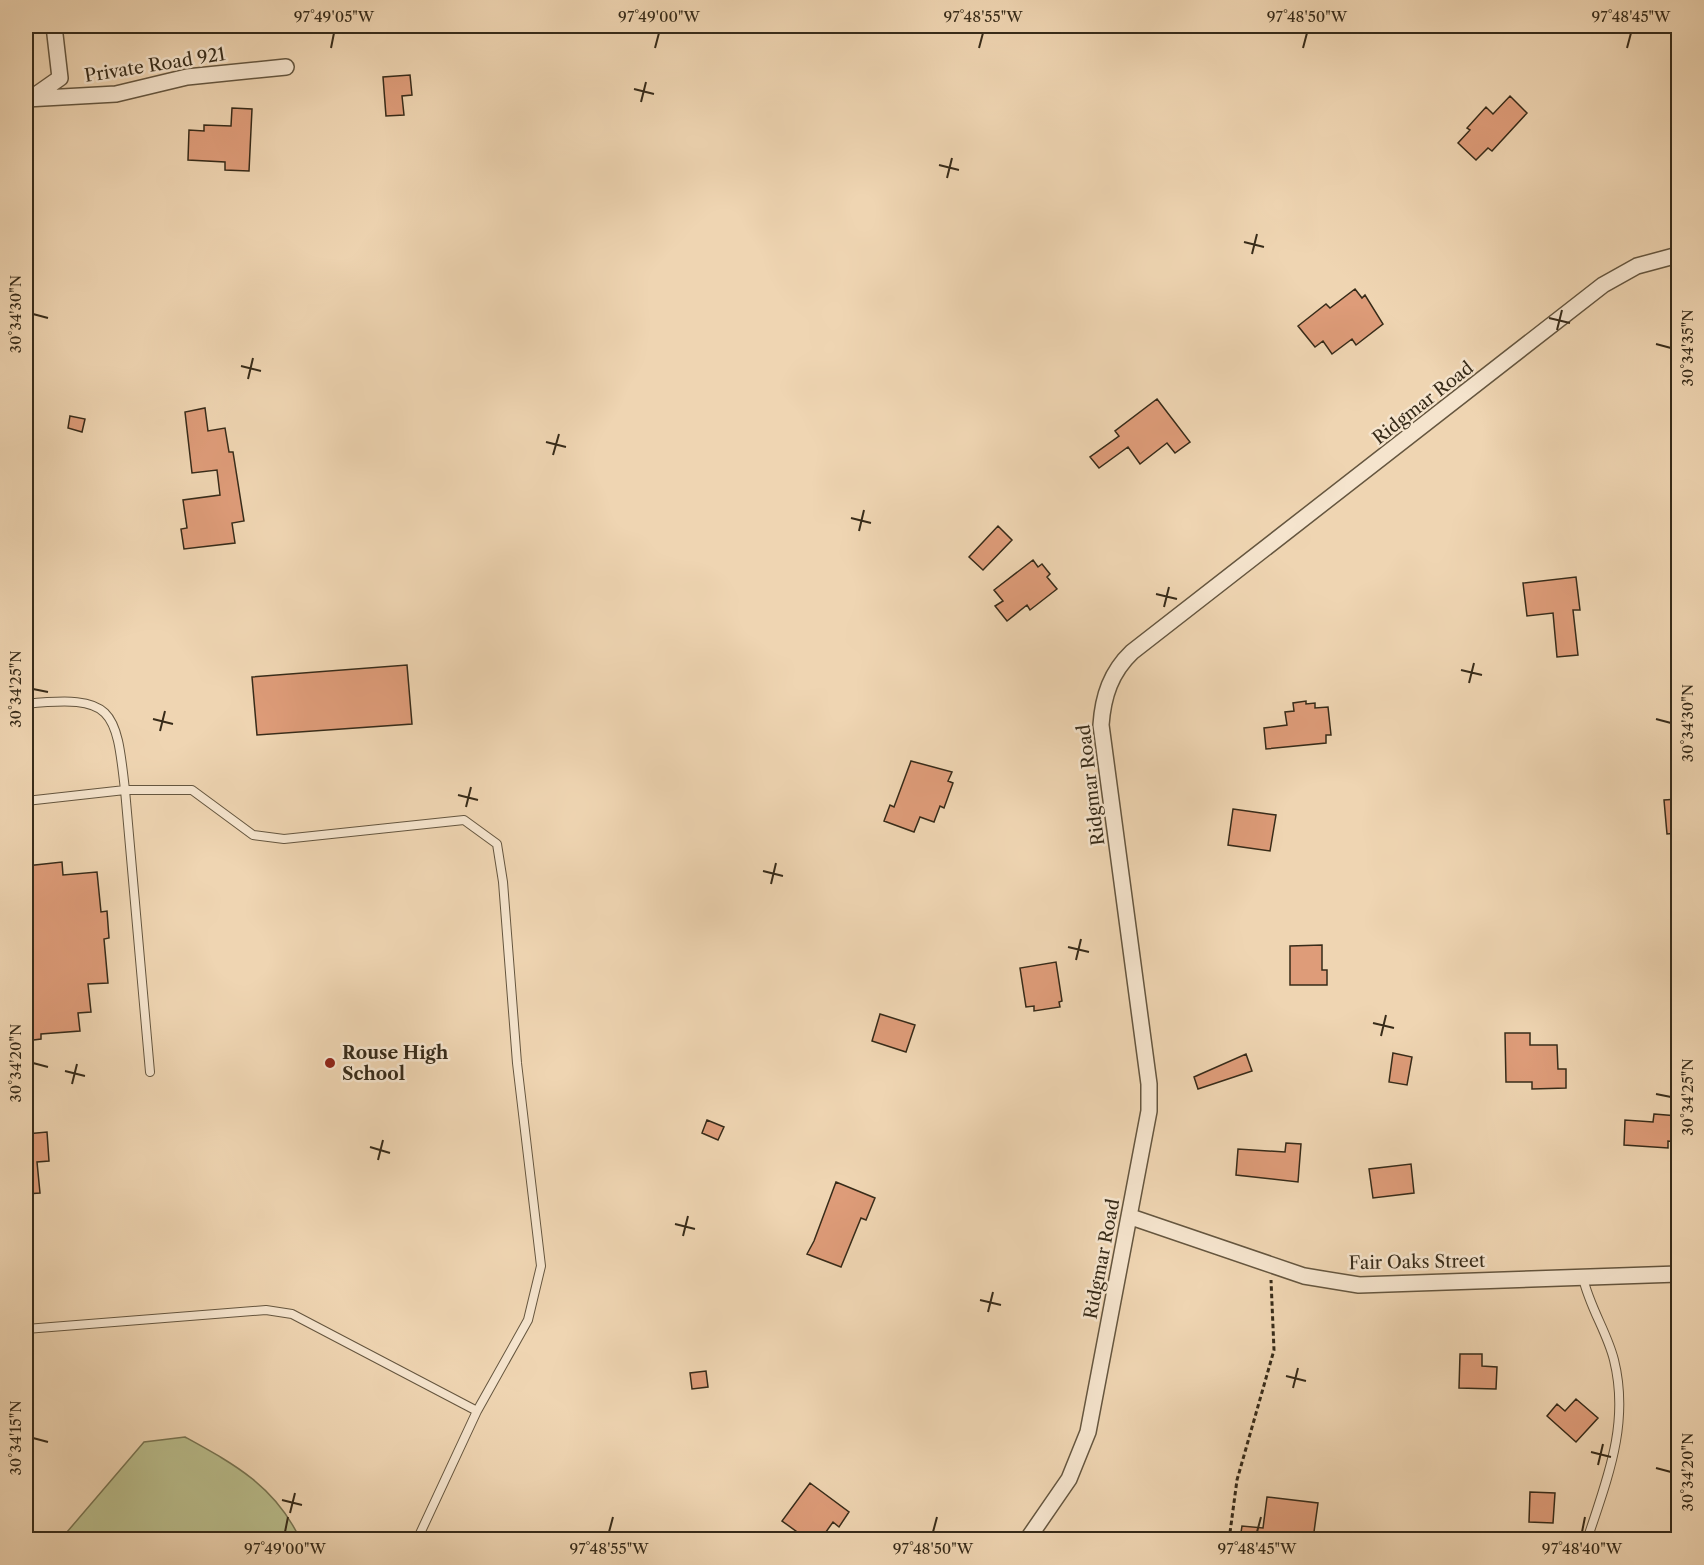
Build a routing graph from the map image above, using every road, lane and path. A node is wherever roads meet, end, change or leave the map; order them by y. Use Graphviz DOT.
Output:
graph roads {
  1 [pos="54,26"];
  2 [pos="286,67"];
  3 [pos="28,99"];
  4 [pos="1678,255"];
  5 [pos="26,704"];
  6 [pos="126,790"];
  7 [pos="26,801"];
  8 [pos="150,1072"];
  9 [pos="1131,1217"];
  10 [pos="1271,1265"];
  11 [pos="1678,1274"];
  12 [pos="1583,1278"];
  13 [pos="26,1329"];
  14 [pos="477,1411"];
  15 [pos="417,1539"];
  16 [pos="1027,1539"];
  17 [pos="1229,1539"];
  18 [pos="1587,1539"];
  1 -- 3 [label="street, Private Road 921"];
  2 -- 3 [label="street, Private Road 921"];
  4 -- 9 [label="street, Ridgmar Road"];
  5 -- 6 [label="lane"];
  6 -- 7 [label="lane"];
  6 -- 8 [label="lane"];
  6 -- 14 [label="lane"];
  9 -- 10 [label="street, Fair Oaks Street"];
  9 -- 16 [label="street, Ridgmar Road"];
  10 -- 12 [label="street, Fair Oaks Street"];
  10 -- 17 [label="path"];
  11 -- 12 [label="street, Fair Oaks Street"];
  12 -- 18 [label="lane"];
  13 -- 14 [label="lane"];
  14 -- 15 [label="lane"];
}
